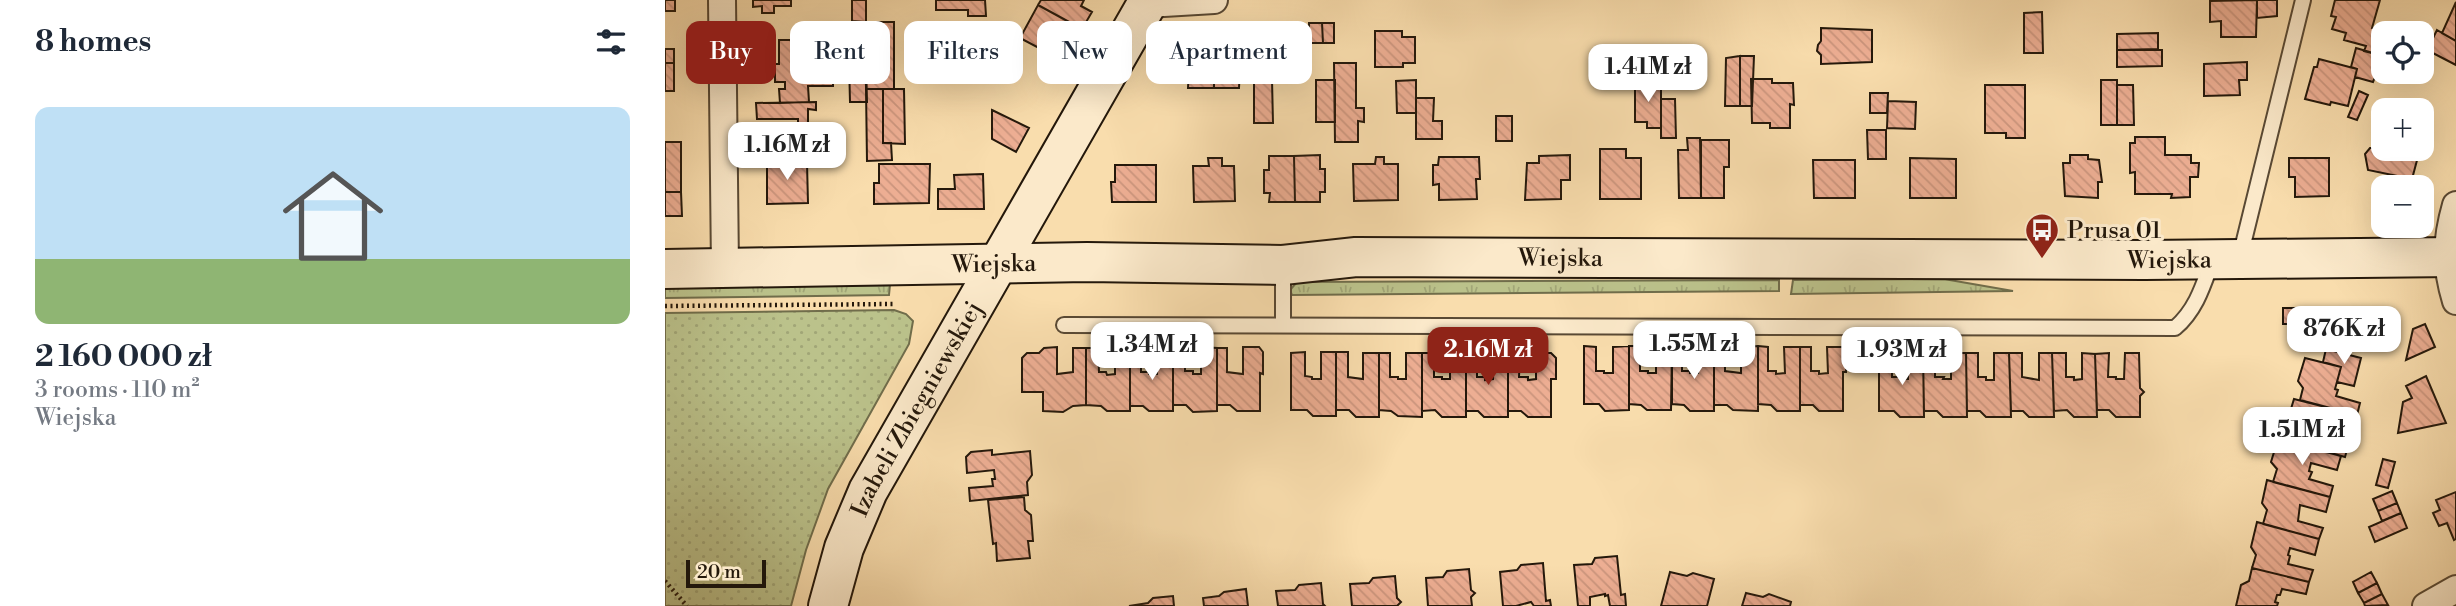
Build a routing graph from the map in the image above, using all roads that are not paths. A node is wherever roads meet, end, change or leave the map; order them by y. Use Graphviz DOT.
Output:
graph roads {
  1 [pos="722,0"];
  2 [pos="1214,0"];
  3 [pos="2303,0"];
  4 [pos="1148,2"];
  5 [pos="2456,205"];
  6 [pos="2452,257"];
  7 [pos="2226,260"];
  8 [pos="1000,264"];
  9 [pos="1283,265"];
  10 [pos="725,268"];
  11 [pos="665,269"];
  12 [pos="2456,300"];
  13 [pos="1064,325"];
  14 [pos="1283,325"];
  15 [pos="2456,589"];
  16 [pos="828,606"];
  17 [pos="2426,606"];
  1 -- 10 [label="street"];
  2 -- 4 [label="street"];
  3 -- 7 [label="lane"];
  4 -- 8 [label="street, Izabeli Zbiegniewskiej"];
  5 -- 6 [label="street"];
  6 -- 7 [label="street, Wiejska"];
  6 -- 12 [label="street"];
  7 -- 9 [label="street, Wiejska"];
  7 -- 14 [label="lane"];
  8 -- 9 [label="street, Wiejska"];
  8 -- 10 [label="street, Wiejska"];
  8 -- 16 [label="street, Izabeli Zbiegniewskiej"];
  9 -- 14 [label="lane"];
  10 -- 11 [label="street, Wiejska"];
  13 -- 14 [label="lane"];
  15 -- 17 [label="street"];
}
